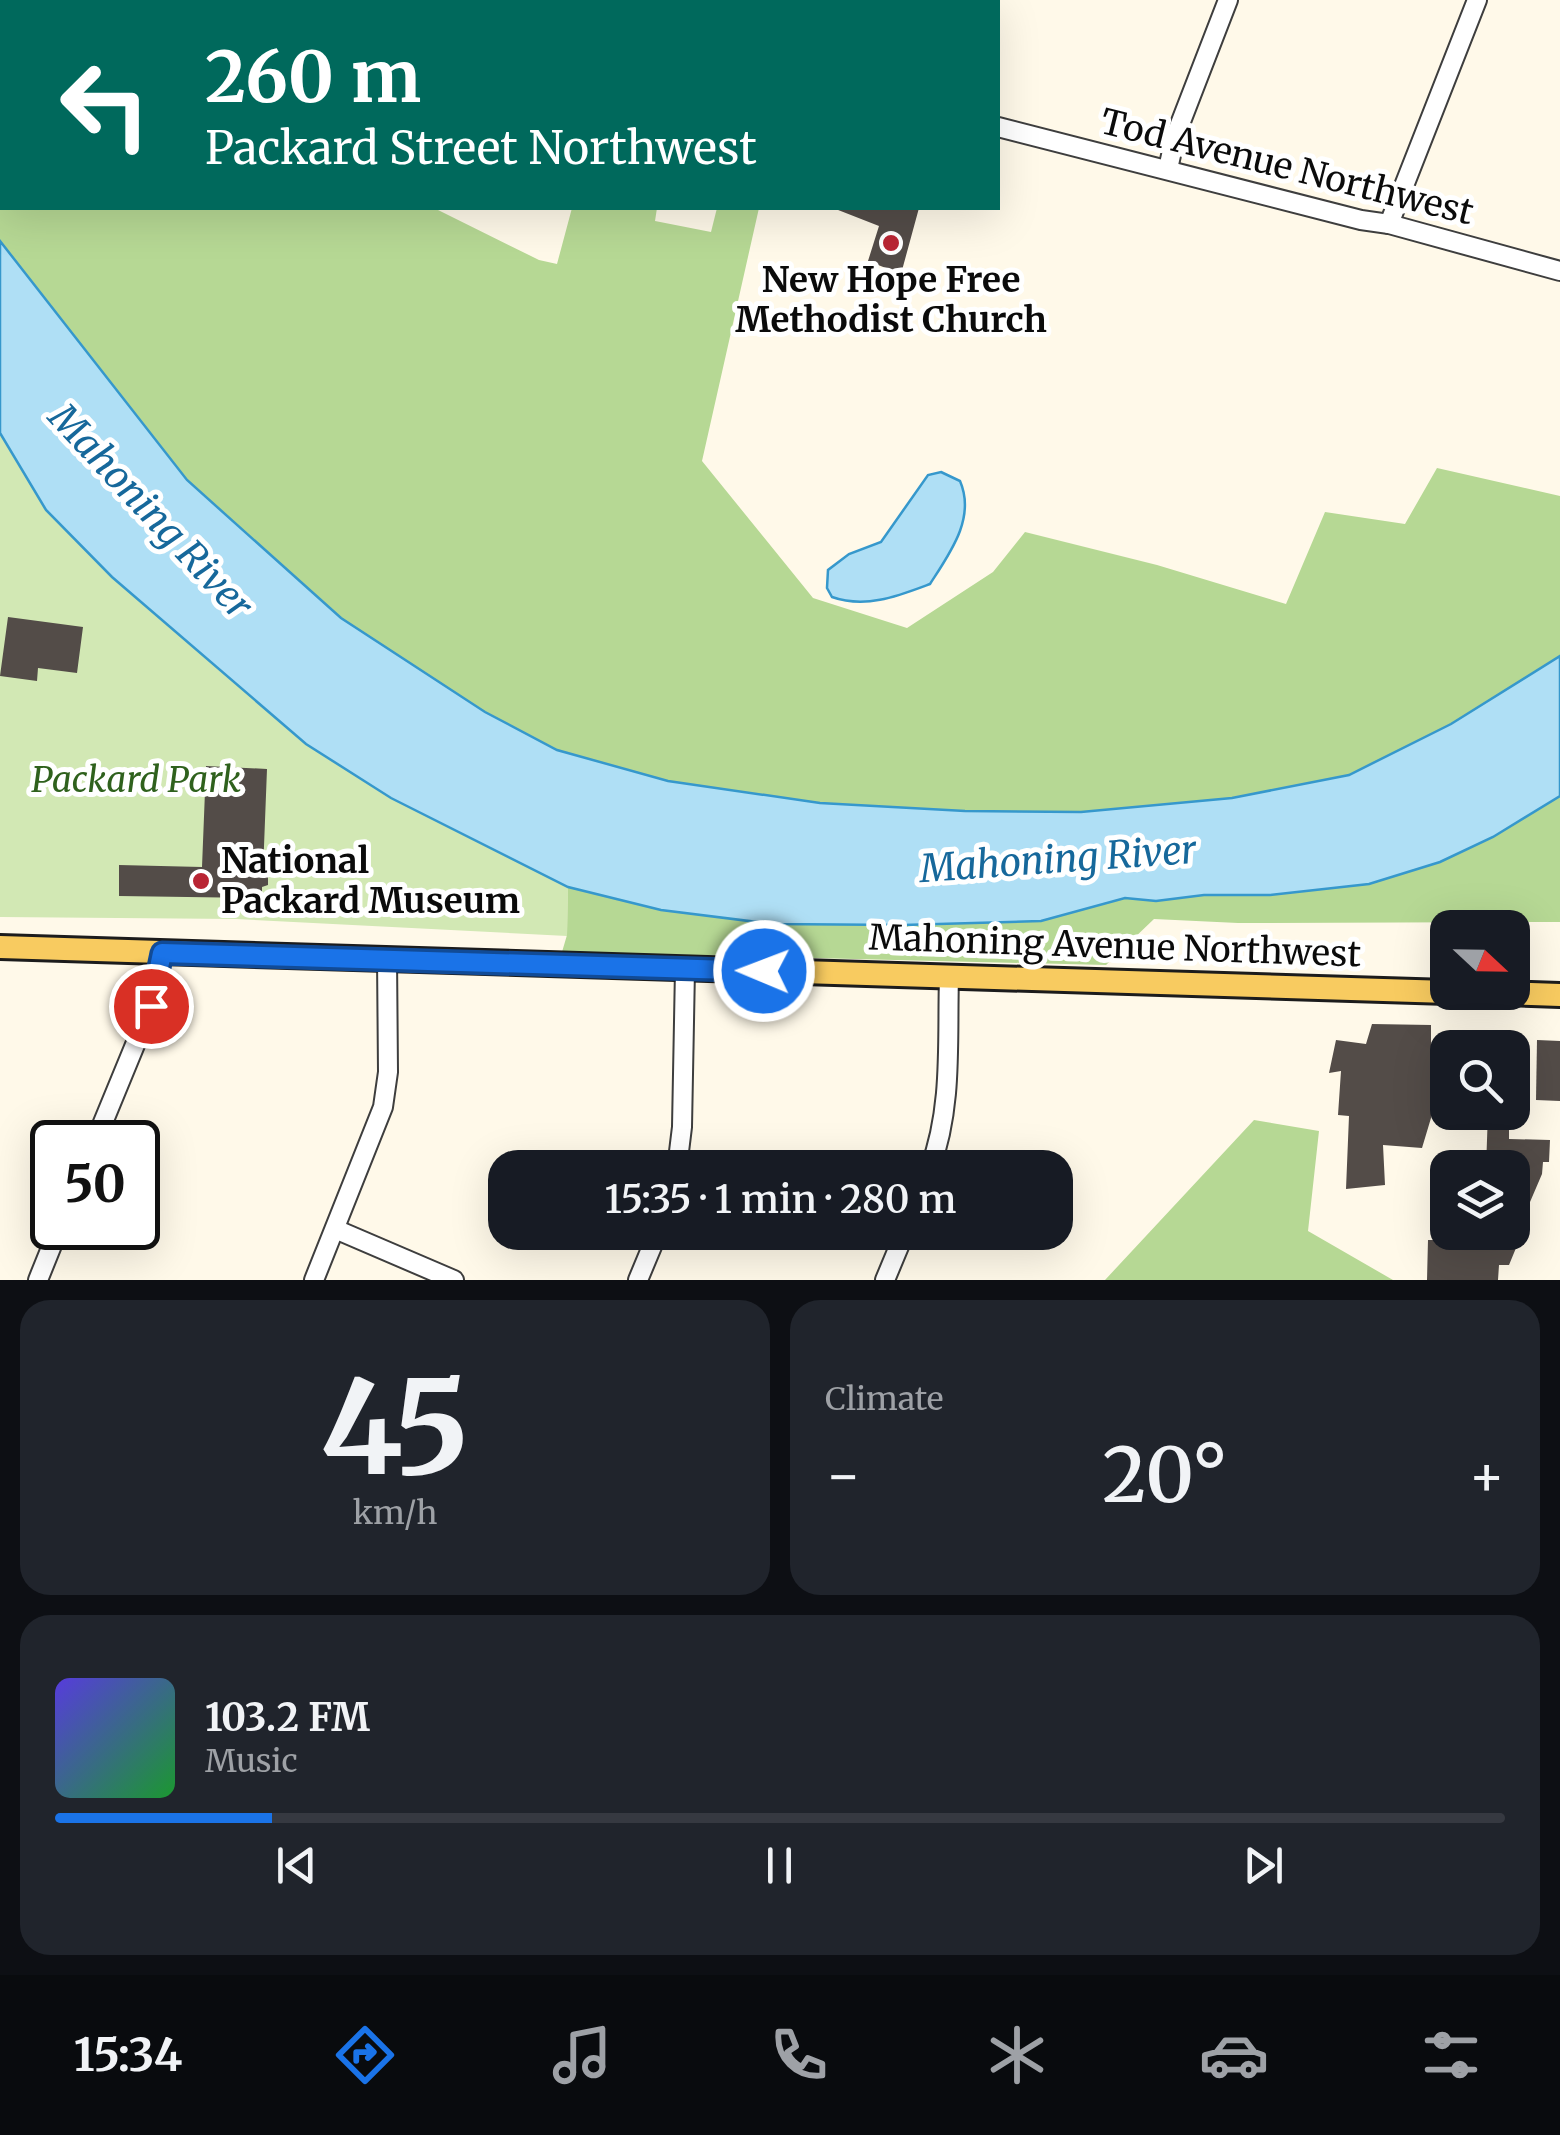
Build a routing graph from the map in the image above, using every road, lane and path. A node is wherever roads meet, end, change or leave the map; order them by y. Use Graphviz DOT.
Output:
graph roads {
  1 [pos="1228,0"];
  2 [pos="1477,0"];
  3 [pos="1000,127"];
  4 [pos="1168,168"];
  5 [pos="1389,224"];
  6 [pos="1560,271"];
  7 [pos="0,948"];
  8 [pos="162,953"];
  9 [pos="387,958"];
  10 [pos="684,969"];
  11 [pos="949,977"];
  12 [pos="1430,991"];
  13 [pos="1530,994"];
  14 [pos="1560,995"];
  15 [pos="104,1120"];
  16 [pos="679,1150"];
  17 [pos="935,1150"];
  18 [pos="335,1229"];
  19 [pos="51,1250"];
  20 [pos="650,1250"];
  21 [pos="898,1250"];
  22 [pos="38,1280"];
  23 [pos="314,1280"];
  24 [pos="454,1280"];
  25 [pos="638,1280"];
  26 [pos="885,1280"];
  1 -- 4 [label="street"];
  2 -- 5 [label="street"];
  3 -- 4 [label="street, Tod Avenue Northwest"];
  4 -- 5 [label="street, Tod Avenue Northwest"];
  5 -- 6 [label="street, Tod Avenue Northwest"];
  7 -- 8 [label="main road, Mahoning Avenue Northwest"];
  8 -- 9 [label="main road, Mahoning Avenue Northwest"];
  8 -- 15 [label="street"];
  9 -- 10 [label="main road, Mahoning Avenue Northwest"];
  9 -- 18 [label="street"];
  10 -- 11 [label="main road, Mahoning Avenue Northwest"];
  10 -- 16 [label="street"];
  11 -- 12 [label="main road, Mahoning Avenue Northwest"];
  11 -- 17 [label="street"];
  13 -- 14 [label="main road"];
  18 -- 23 [label="street"];
  18 -- 24 [label="street"];
  19 -- 22 [label="street"];
  20 -- 25 [label="street"];
  21 -- 26 [label="street"];
}
